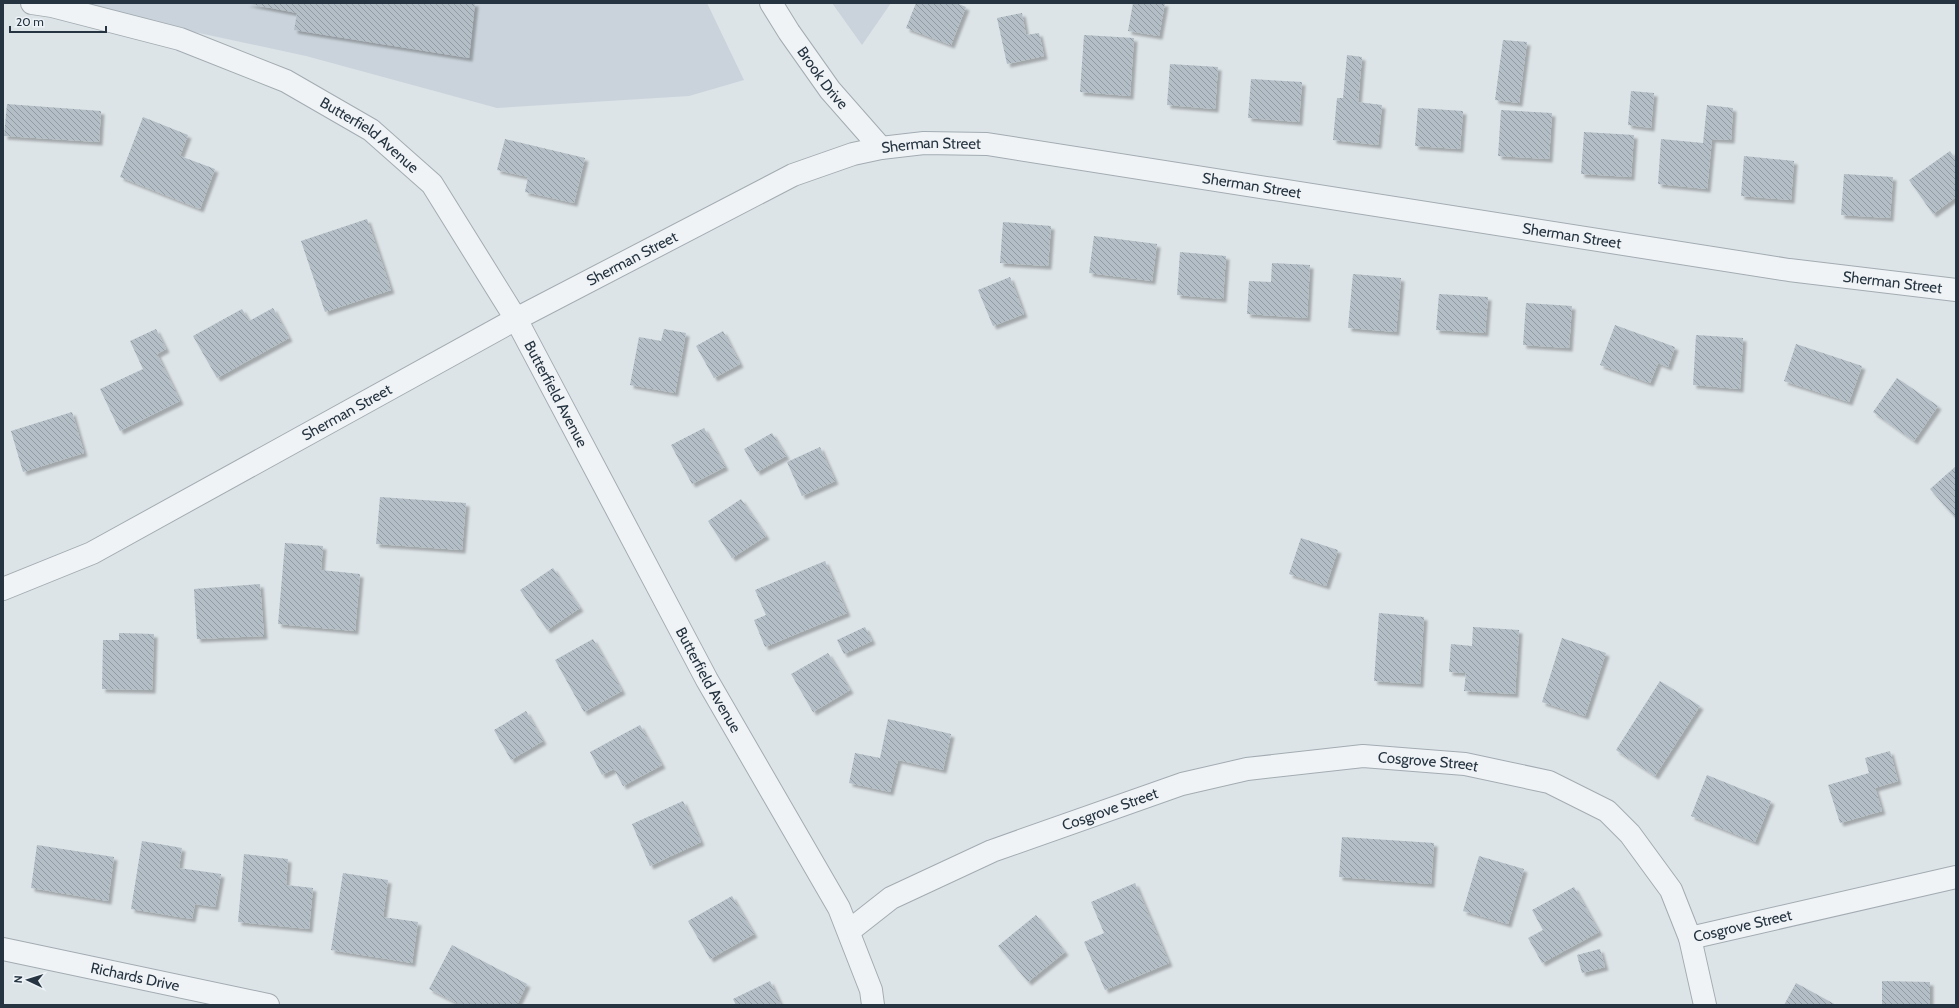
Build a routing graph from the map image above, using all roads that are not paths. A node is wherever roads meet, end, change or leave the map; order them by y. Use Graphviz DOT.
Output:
graph roads {
  1 [pos="32,3"];
  2 [pos="771,3"];
  3 [pos="881,148"];
  4 [pos="1956,290"];
  5 [pos="516,319"];
  6 [pos="3,589"];
  7 [pos="1956,877"];
  8 [pos="849,931"];
  9 [pos="1690,938"];
  10 [pos="3,949"];
  11 [pos="268,1005"];
  12 [pos="873,1005"];
  13 [pos="1706,1005"];
  1 -- 5 [label="street, Butterfield Avenue"];
  2 -- 3 [label="street, Brook Drive"];
  3 -- 4 [label="street, Sherman Street"];
  3 -- 5 [label="street, Sherman Street"];
  5 -- 6 [label="street, Sherman Street"];
  5 -- 8 [label="street, Butterfield Avenue"];
  7 -- 9 [label="street, Cosgrove Street"];
  8 -- 9 [label="street, Cosgrove Street"];
  8 -- 12 [label="street, Butterfield Avenue"];
  9 -- 13 [label="street"];
  10 -- 11 [label="street, Richards Drive"];
}
